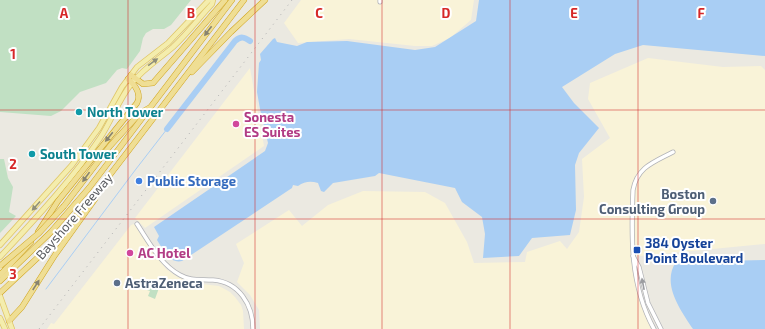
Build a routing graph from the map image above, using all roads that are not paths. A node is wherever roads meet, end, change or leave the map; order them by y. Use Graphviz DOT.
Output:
graph roads {
  1 [pos="209,0"];
  2 [pos="213,0"];
  3 [pos="225,0"];
  4 [pos="232,0"];
  5 [pos="244,0"];
  6 [pos="265,0"];
  7 [pos="132,79"];
  8 [pos="179,84"];
  9 [pos="152,106"];
  10 [pos="140,136"];
  11 [pos="673,152"];
  12 [pos="137,224"];
  13 [pos="0,245"];
  14 [pos="632,255"];
  15 [pos="0,257"];
  16 [pos="0,266"];
  17 [pos="0,275"];
  18 [pos="0,281"];
  19 [pos="0,294"];
  20 [pos="647,301"];
  21 [pos="642,302"];
  22 [pos="0,319"];
  23 [pos="10,321"];
  24 [pos="4,328"];
  25 [pos="12,329"];
  26 [pos="253,329"];
  27 [pos="654,329"];
  28 [pos="661,329"];
  1 -- 7 [label="main road"];
  7 -- 2 [label="main road, one-way"];
  3 -- 7 [label="highway"];
  4 -- 9 [label="highway, Bayshore Freeway, one-way"];
  5 -- 8 [label="highway, Bayshore Freeway"];
  6 -- 8 [label="highway"];
  7 -- 13 [label="main road, one-way"];
  7 -- 15 [label="main road"];
  7 -- 17 [label="highway, one-way"];
  8 -- 10 [label="highway, Bayshore Freeway"];
  9 -- 16 [label="highway, one-way, bridge"];
  9 -- 18 [label="highway, Bayshore Freeway"];
  10 -- 19 [label="highway, Bayshore Freeway"];
  23 -- 10 [label="highway, one-way"];
  11 -- 14 [label="street"];
  12 -- 26 [label="street"];
  20 -- 14 [label="street, one-way"];
  14 -- 21 [label="street"];
  19 -- 23 [label="main road"];
  20 -- 21 [label="street"];
  20 -- 28 [label="street"];
  21 -- 27 [label="street"];
  22 -- 23 [label="main road"];
  22 -- 24 [label="main road"];
  23 -- 24 [label="main road"];
  23 -- 25 [label="main road"];
}
